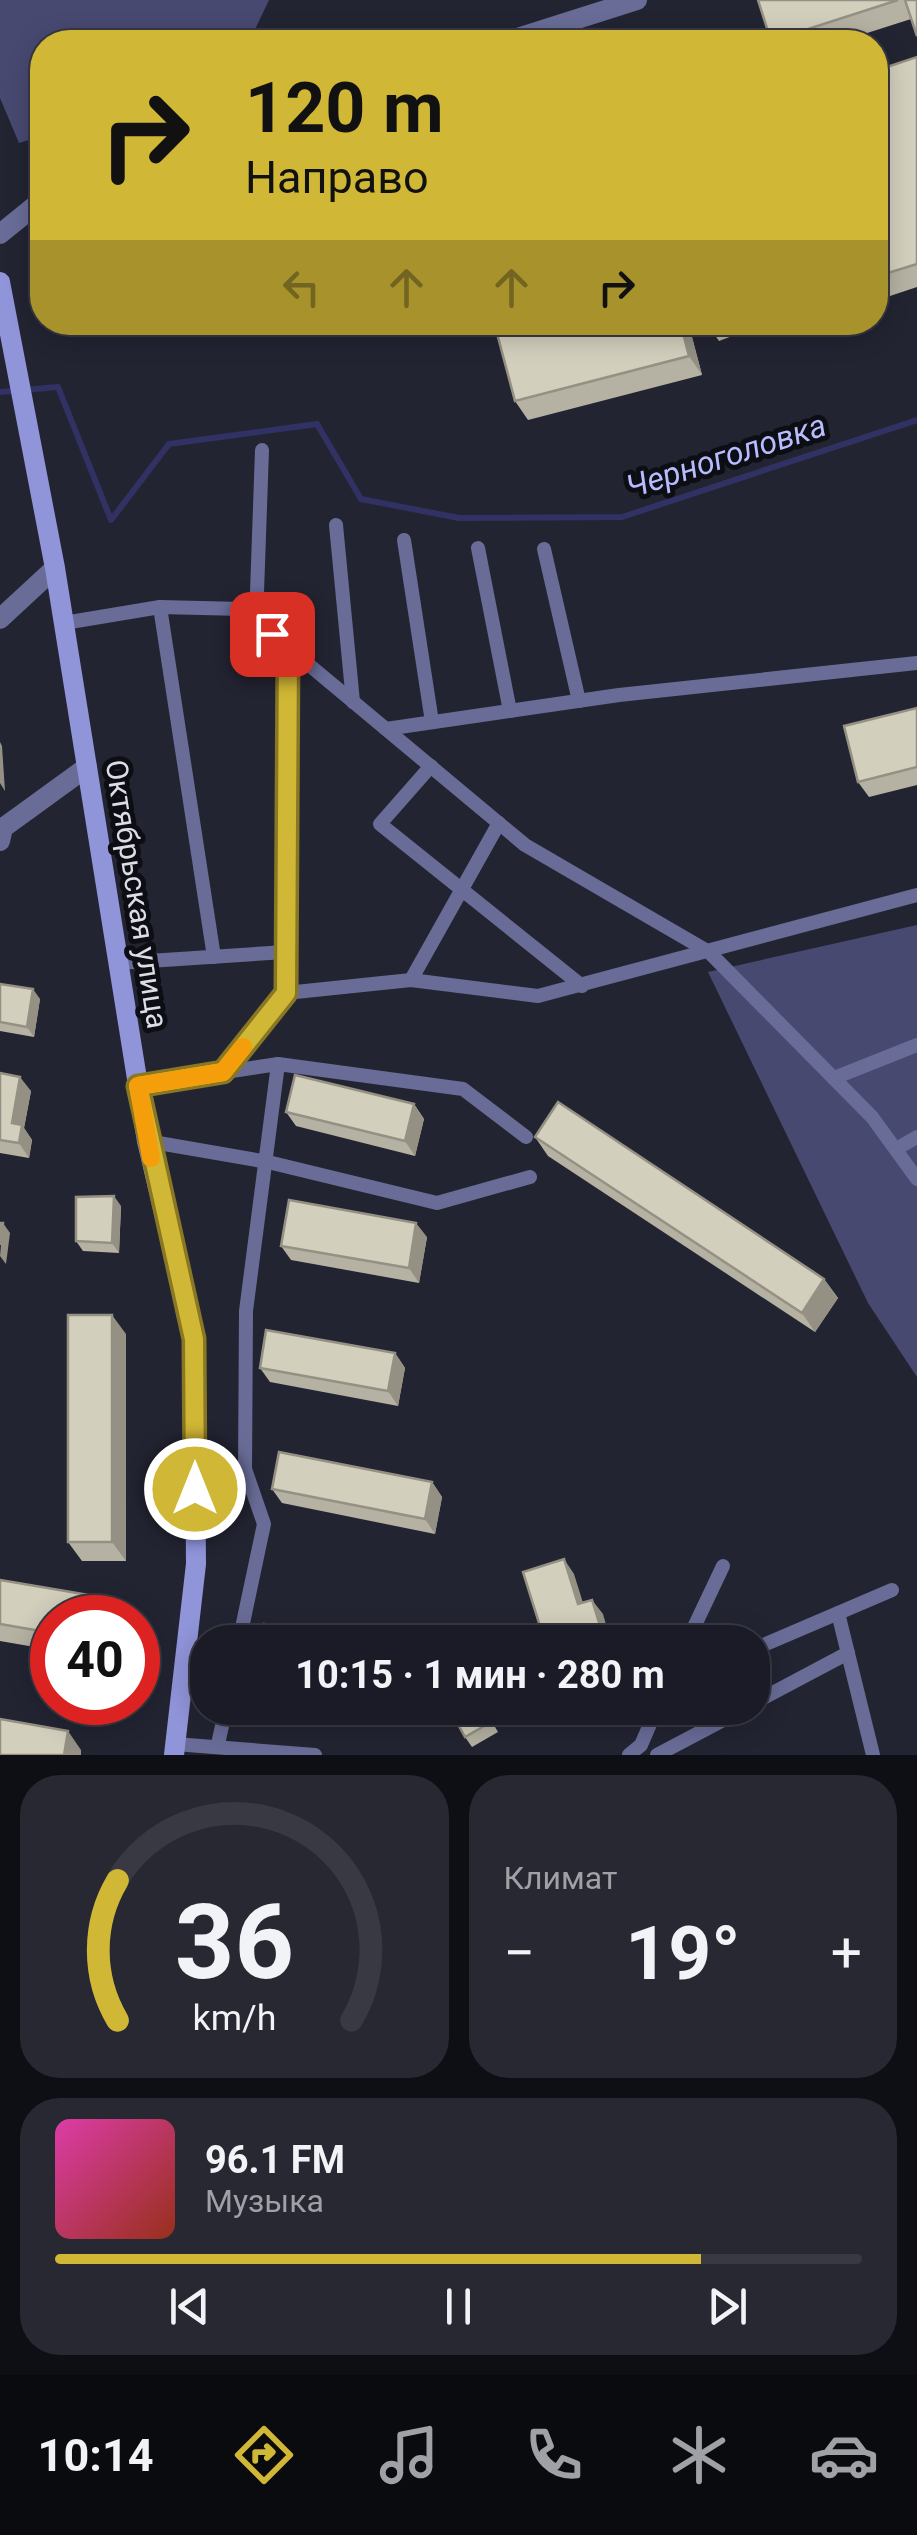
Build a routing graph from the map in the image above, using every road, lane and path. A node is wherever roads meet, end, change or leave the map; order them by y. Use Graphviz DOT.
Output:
graph roads {
  1 [pos="637,0"];
  2 [pos="543,30"];
  3 [pos="30,210"];
  4 [pos="0,234"];
  5 [pos="0,282"];
  6 [pos="262,450"];
  7 [pos="336,525"];
  8 [pos="404,540"];
  9 [pos="478,548"];
  10 [pos="544,549"];
  11 [pos="55,568"];
  12 [pos="160,607"];
  13 [pos="0,618"];
  14 [pos="256,621"];
  15 [pos="64,623"];
  16 [pos="288,647"];
  17 [pos="917,662"];
  18 [pos="579,700"];
  19 [pos="353,702"];
  20 [pos="510,711"];
  21 [pos="432,722"];
  22 [pos="386,729"];
  23 [pos="86,766"];
  24 [pos="431,766"];
  25 [pos="500,823"];
  26 [pos="0,841"];
  27 [pos="461,891"];
  28 [pos="917,895"];
  29 [pos="284,952"];
  30 [pos="709,952"];
  31 [pos="214,957"];
  32 [pos="118,964"];
  33 [pos="411,980"];
  34 [pos="582,986"];
  35 [pos="286,993"];
  36 [pos="917,1044"];
  37 [pos="278,1064"];
  38 [pos="223,1072"];
  39 [pos="834,1078"];
  40 [pos="138,1086"];
  41 [pos="526,1137"];
  42 [pos="917,1137"];
  43 [pos="146,1141"];
  44 [pos="896,1149"];
  45 [pos="268,1162"];
  46 [pos="530,1177"];
  47 [pos="917,1179"];
  48 [pos="723,1566"];
  49 [pos="892,1590"];
  50 [pos="838,1613"];
  51 [pos="243,1625"];
  52 [pos="695,1625"];
  53 [pos="770,1642"];
  54 [pos="848,1653"];
  55 [pos="770,1694"];
  56 [pos="222,1725"];
  57 [pos="650,1725"];
  58 [pos="713,1725"];
  59 [pos="218,1744"];
  60 [pos="175,1749"];
  61 [pos="315,1755"];
  62 [pos="629,1755"];
  63 [pos="656,1755"];
  64 [pos="873,1755"];
  1 -- 2 [label="street"];
  3 -- 4 [label="street"];
  5 -- 11 [label="street, Октябрьская улица"];
  6 -- 14 [label="lane"];
  7 -- 19 [label="lane"];
  8 -- 21 [label="lane"];
  9 -- 20 [label="lane"];
  10 -- 18 [label="lane"];
  11 -- 13 [label="street"];
  11 -- 15 [label="street, Октябрьская улица"];
  12 -- 14 [label="lane"];
  12 -- 15 [label="lane"];
  12 -- 31 [label="lane"];
  14 -- 16 [label="lane"];
  15 -- 23 [label="street, Октябрьская улица"];
  16 -- 19 [label="lane"];
  16 -- 29 [label="lane"];
  17 -- 18 [label="lane"];
  18 -- 20 [label="lane"];
  19 -- 22 [label="lane"];
  20 -- 21 [label="lane"];
  21 -- 22 [label="lane"];
  22 -- 24 [label="lane"];
  23 -- 26 [label="street"];
  23 -- 32 [label="street, Октябрьская улица"];
  24 -- 25 [label="lane"];
  24 -- 27 [label="lane"];
  25 -- 27 [label="lane"];
  25 -- 30 [label="lane"];
  27 -- 33 [label="lane"];
  27 -- 34 [label="lane"];
  28 -- 30 [label="lane"];
  29 -- 31 [label="lane"];
  29 -- 35 [label="lane"];
  30 -- 34 [label="lane"];
  30 -- 39 [label="lane"];
  31 -- 32 [label="lane"];
  32 -- 40 [label="street, Октябрьская улица"];
  33 -- 34 [label="lane"];
  33 -- 35 [label="lane"];
  35 -- 38 [label="lane"];
  36 -- 39 [label="lane"];
  37 -- 38 [label="lane"];
  37 -- 41 [label="lane"];
  37 -- 45 [label="lane"];
  38 -- 40 [label="lane"];
  39 -- 44 [label="lane"];
  40 -- 43 [label="street, Октябрьская улица"];
  42 -- 44 [label="lane"];
  43 -- 45 [label="lane"];
  43 -- 60 [label="street, Октябрьская улица"];
  44 -- 47 [label="lane"];
  45 -- 46 [label="lane"];
  45 -- 51 [label="lane"];
  48 -- 52 [label="lane"];
  49 -- 50 [label="lane"];
  50 -- 53 [label="lane"];
  50 -- 54 [label="lane"];
  54 -- 55 [label="lane"];
  54 -- 64 [label="lane"];
  56 -- 59 [label="lane"];
  57 -- 62 [label="lane"];
  58 -- 63 [label="lane"];
  59 -- 60 [label="lane"];
  59 -- 61 [label="lane"];
}
